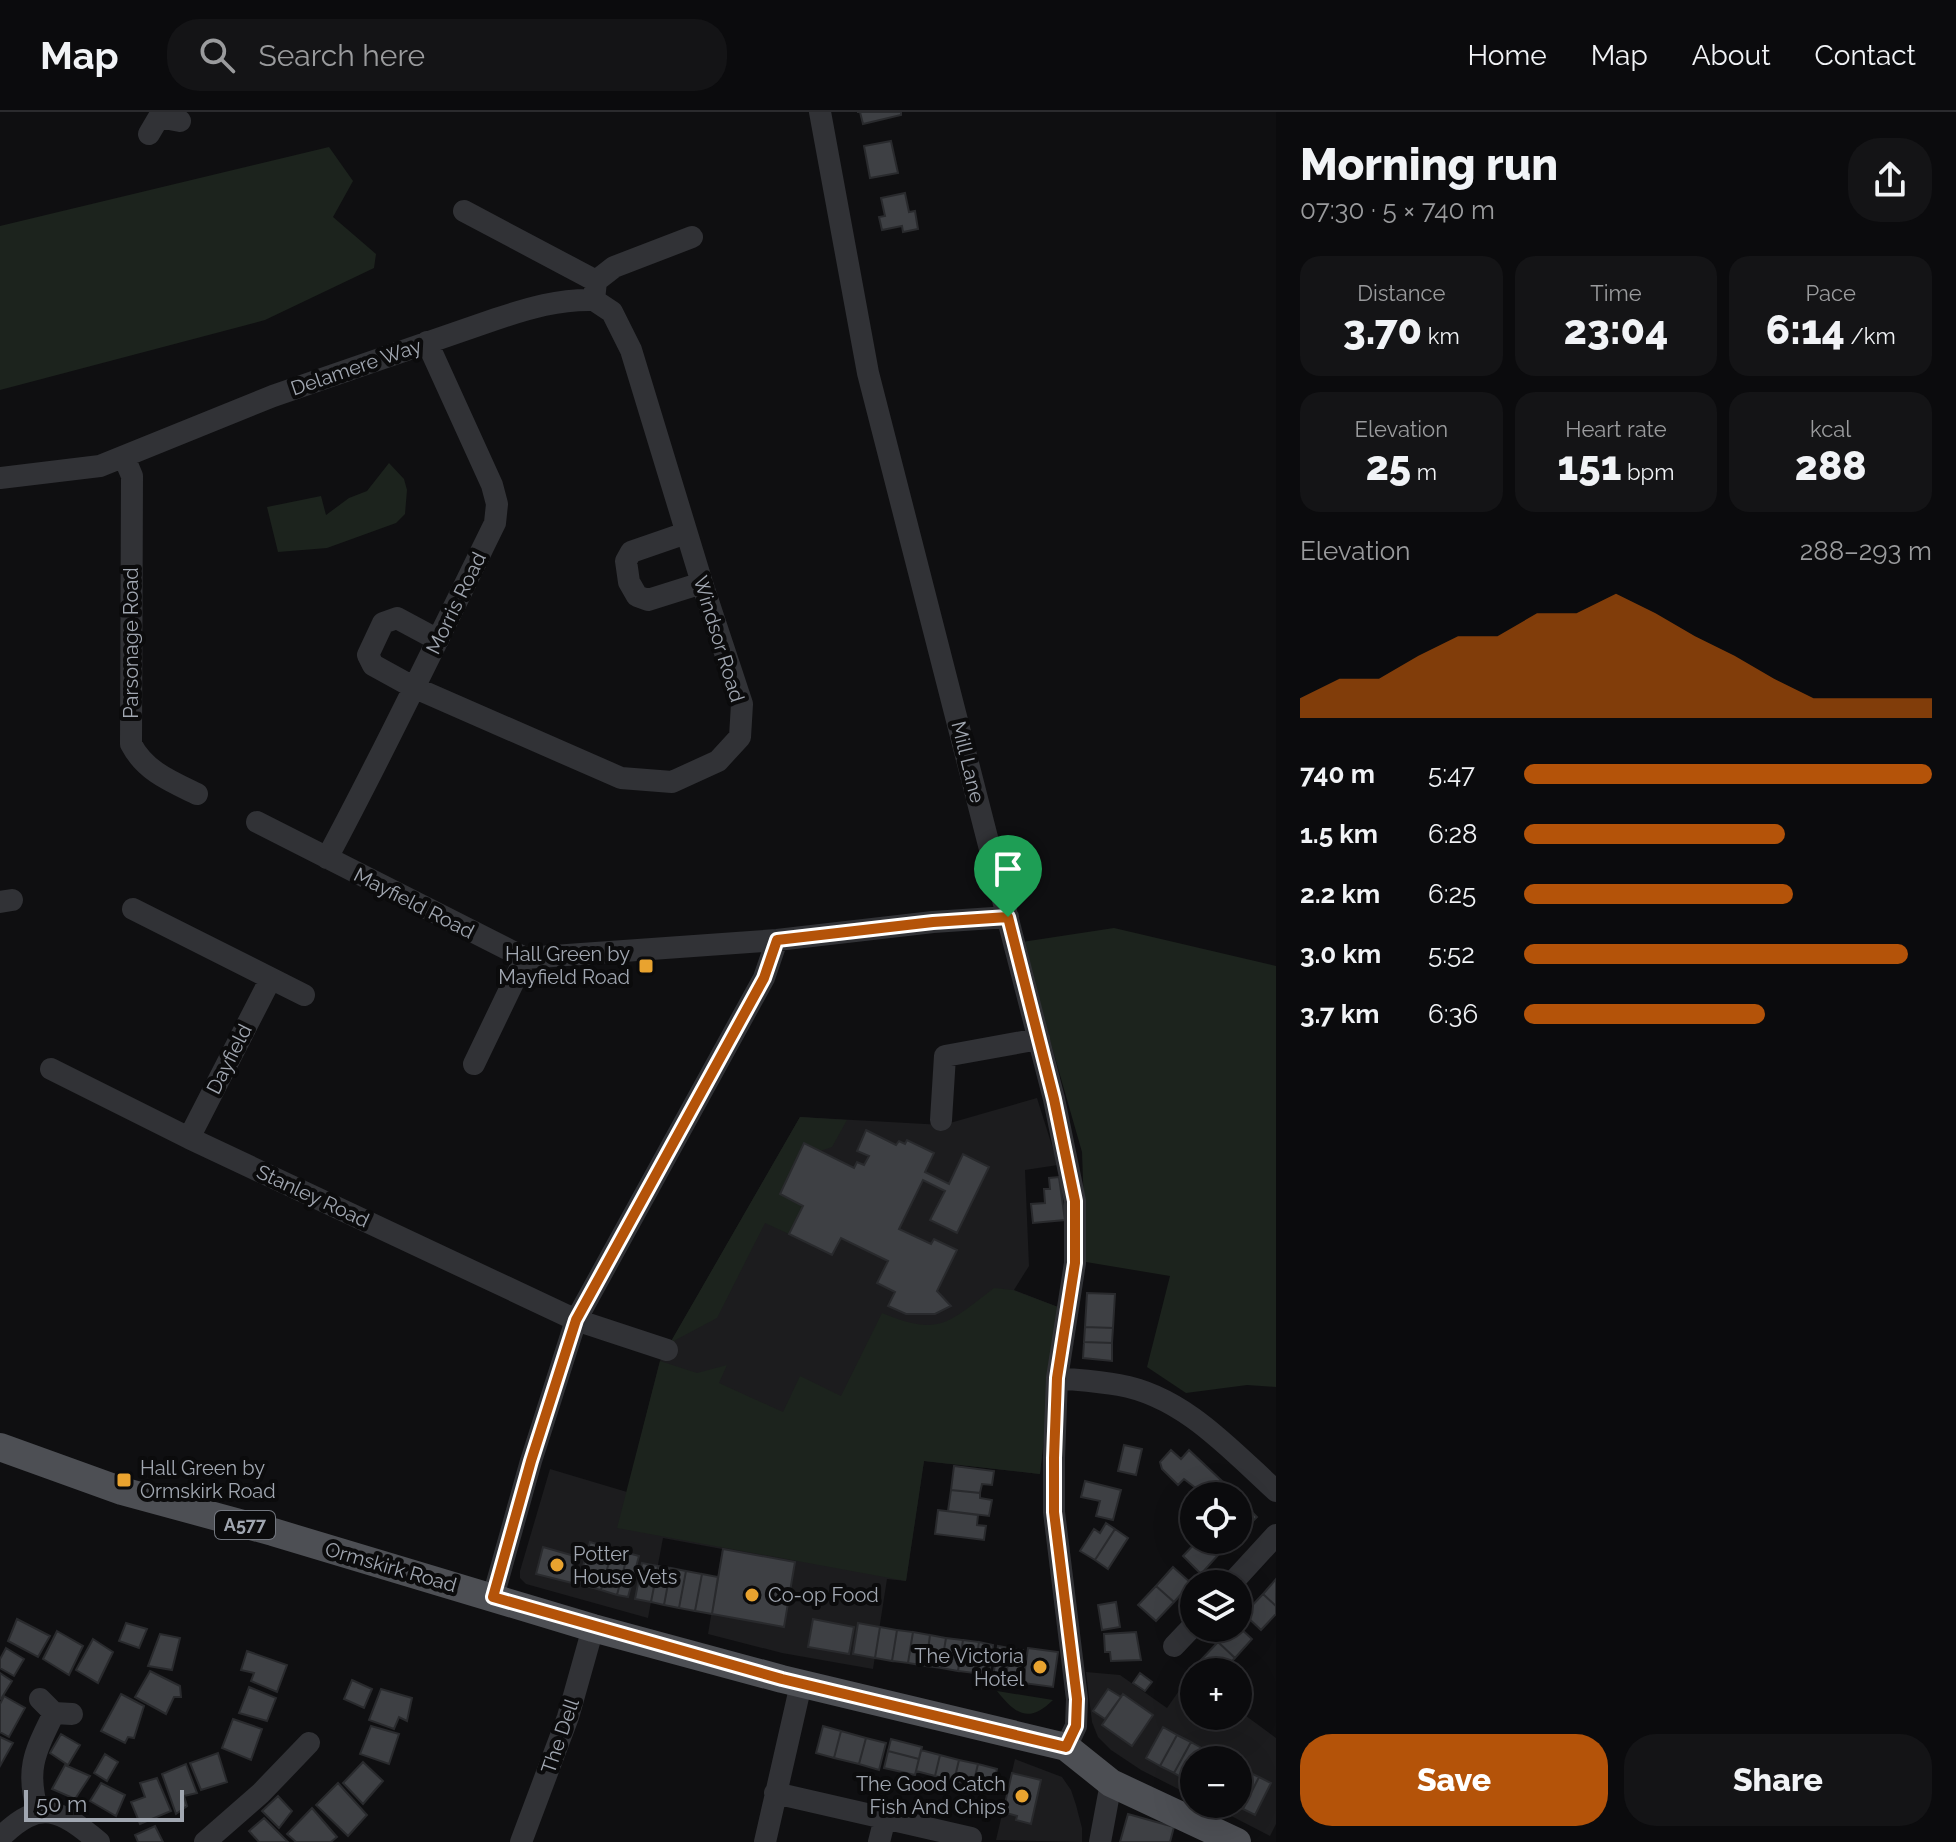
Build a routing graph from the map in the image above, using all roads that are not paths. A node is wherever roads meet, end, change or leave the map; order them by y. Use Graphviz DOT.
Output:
graph roads {
  1 [pos="820,112"];
  2 [pos="464,211"];
  3 [pos="692,237"];
  4 [pos="595,291"];
  5 [pos="427,342"];
  6 [pos="124,457"];
  7 [pos="0,478"];
  8 [pos="686,533"];
  9 [pos="702,583"];
  10 [pos="438,640"];
  11 [pos="413,687"];
  12 [pos="197,794"];
  13 [pos="257,822"];
  14 [pos="327,858"];
  15 [pos="133,909"];
  16 [pos="1008,917"];
  17 [pos="777,940"];
  18 [pos="525,958"];
  19 [pos="270,980"];
  20 [pos="304,995"];
  21 [pos="1039,1039"];
  22 [pos="474,1064"];
  23 [pos="51,1069"];
  24 [pos="941,1120"];
  25 [pos="189,1138"];
  26 [pos="576,1320"];
  27 [pos="667,1350"];
  28 [pos="1057,1378"];
  29 [pos="0,1447"];
  30 [pos="1276,1491"];
  31 [pos="1276,1535"];
  32 [pos="1244,1570"];
  33 [pos="493,1597"];
  34 [pos="593,1628"];
  35 [pos="1180,1640"];
  36 [pos="1174,1646"];
  37 [pos="801,1684"];
  38 [pos="55,1708"];
  39 [pos="312,1740"];
  40 [pos="1066,1747"];
  41 [pos="1111,1783"];
  42 [pos="775,1793"];
  43 [pos="38,1812"];
  44 [pos="885,1818"];
  45 [pos="0,1838"];
  46 [pos="958,1838"];
  47 [pos="99,1842"];
  48 [pos="205,1842"];
  49 [pos="521,1842"];
  50 [pos="765,1842"];
  51 [pos="879,1842"];
  52 [pos="1100,1842"];
  53 [pos="1237,1842"];
  1 -- 16 [label="street, Mill Lane"];
  2 -- 4 [label="street, Windsor Road"];
  3 -- 4 [label="street, Delamere Way"];
  4 -- 5 [label="street, Delamere Way"];
  4 -- 8 [label="street, Windsor Road"];
  5 -- 6 [label="street, Delamere Way"];
  5 -- 10 [label="street, Morris Road"];
  6 -- 7 [label="street, Delamere Way"];
  6 -- 12 [label="street, Parsonage Road"];
  8 -- 9 [label="street, Windsor Road"];
  8 -- 9 [label="street"];
  9 -- 11 [label="street, Windsor Road"];
  10 -- 11 [label="street, Morris Road"];
  10 -- 11 [label="street, Windsor Road"];
  11 -- 14 [label="street, Morris Road"];
  13 -- 14 [label="street, Mayfield Road"];
  14 -- 18 [label="street, Mayfield Road"];
  15 -- 19 [label="street"];
  16 -- 17 [label="street"];
  16 -- 21 [label="street, Mill Lane"];
  17 -- 18 [label="street"];
  17 -- 26 [label="street"];
  18 -- 22 [label="street"];
  19 -- 20 [label="street"];
  19 -- 25 [label="street, Dayfield"];
  21 -- 24 [label="street"];
  21 -- 28 [label="street, Mill Lane"];
  23 -- 25 [label="street, Stanley Road"];
  25 -- 26 [label="street, Stanley Road"];
  26 -- 27 [label="street, Stanley Road"];
  26 -- 33 [label="street"];
  28 -- 30 [label="street"];
  28 -- 40 [label="street, Mill Lane"];
  29 -- 33 [label="main road, Ormskirk Road / A577"];
  31 -- 32 [label="street"];
  33 -- 34 [label="main road, Ormskirk Road / A577"];
  34 -- 37 [label="main road, Ormskirk Road / A577"];
  34 -- 49 [label="street, The Dell"];
  35 -- 36 [label="street"];
  37 -- 40 [label="main road, Ormskirk Road / A577"];
  37 -- 42 [label="street"];
  38 -- 43 [label="street"];
  39 -- 48 [label="street"];
  40 -- 41 [label="main road, A577"];
  41 -- 52 [label="street"];
  41 -- 53 [label="main road, A577"];
  42 -- 44 [label="street"];
  42 -- 50 [label="street"];
  43 -- 45 [label="street"];
  43 -- 47 [label="street"];
  44 -- 46 [label="street"];
  44 -- 51 [label="street"];
}
